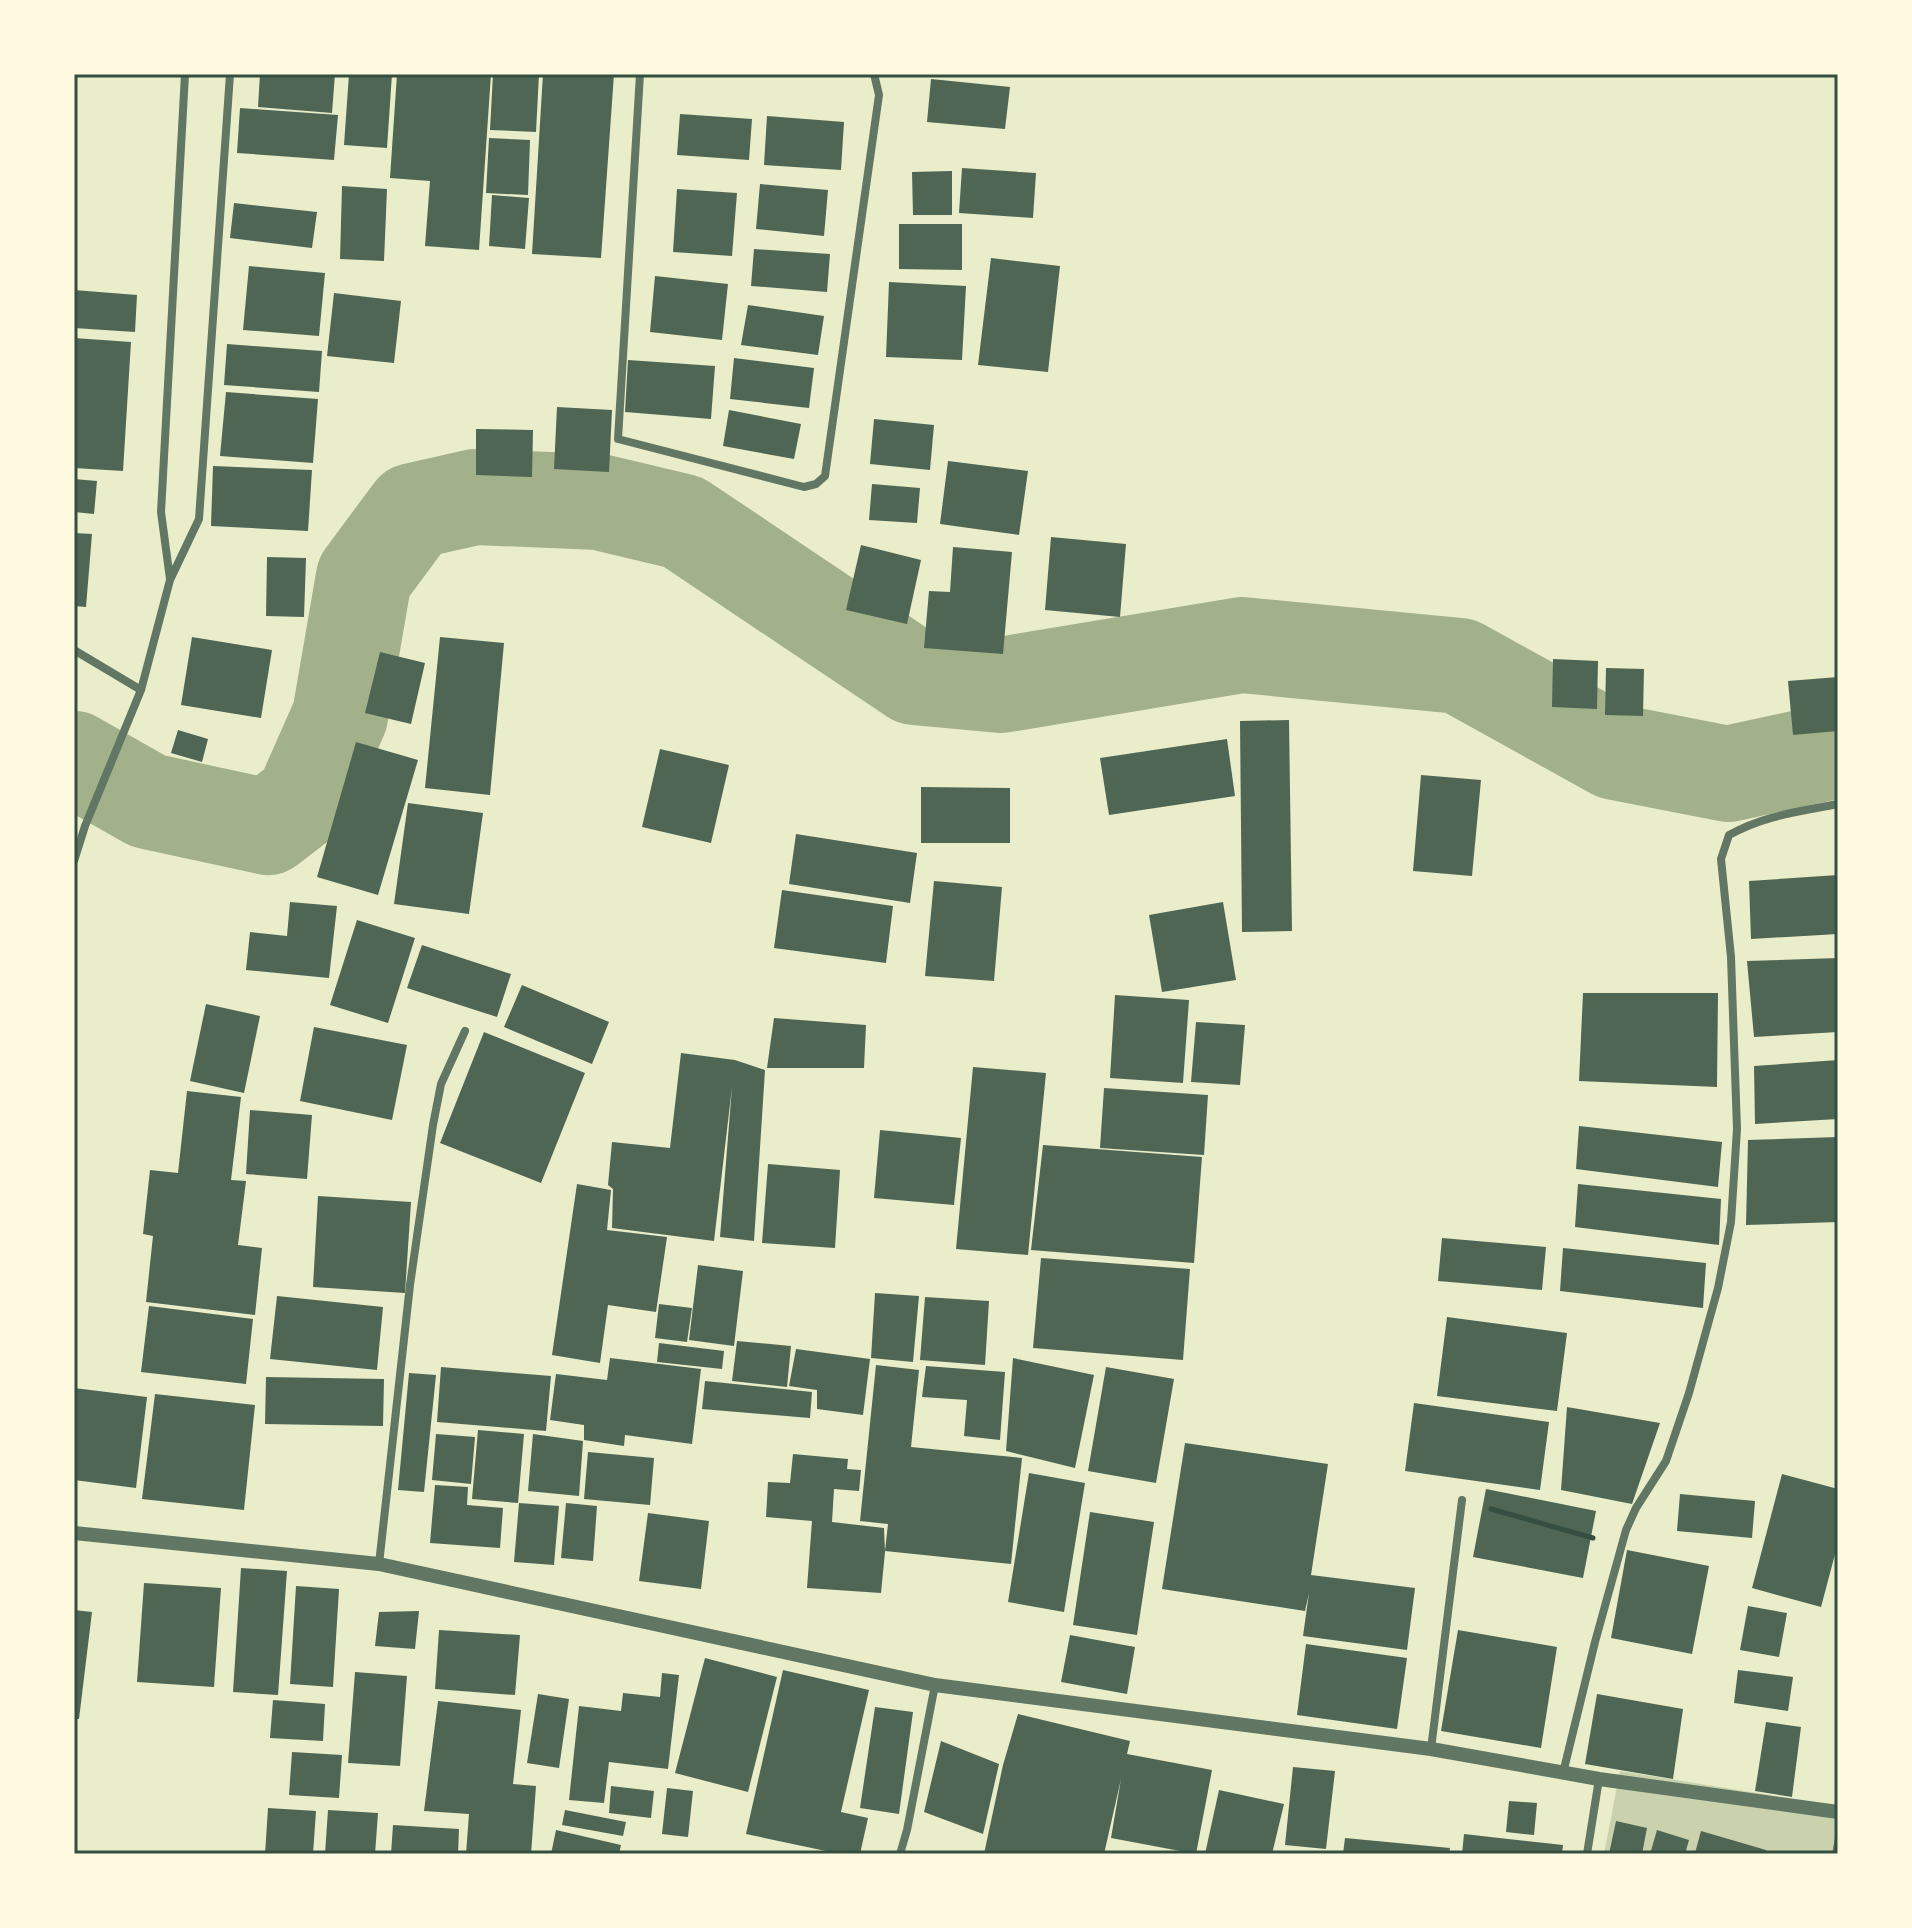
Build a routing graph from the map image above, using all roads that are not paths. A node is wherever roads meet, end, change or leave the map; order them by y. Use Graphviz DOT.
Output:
graph roads {
  1 [pos="185,74"];
  2 [pos="230,74"];
  3 [pos="640,74"];
  4 [pos="874,74"];
  5 [pos="170,580"];
  6 [pos="74,650"];
  7 [pos="141,690"];
  8 [pos="1838,804"];
  9 [pos="74,861"];
  10 [pos="465,1031"];
  11 [pos="1462,1500"];
  12 [pos="74,1533"];
  13 [pos="379,1564"];
  14 [pos="935,1685"];
  15 [pos="1431,1749"];
  16 [pos="1563,1773"];
  17 [pos="1599,1779"];
  18 [pos="1838,1812"];
  19 [pos="1838,1838"];
  20 [pos="900,1854"];
  21 [pos="1587,1854"];
  22 [pos="1835,1854"];
  1 -- 5 [label="street"];
  2 -- 5 [label="street"];
  3 -- 4 [label="street"];
  5 -- 7 [label="street"];
  6 -- 7 [label="street"];
  7 -- 9 [label="street"];
  8 -- 16 [label="street"];
  10 -- 13 [label="street"];
  11 -- 15 [label="street"];
  12 -- 13 [label="street"];
  13 -- 14 [label="street"];
  14 -- 15 [label="street"];
  14 -- 20 [label="street"];
  15 -- 16 [label="street"];
  16 -- 17 [label="street"];
  17 -- 18 [label="street"];
  17 -- 21 [label="street"];
  19 -- 22 [label="lane"];
}
